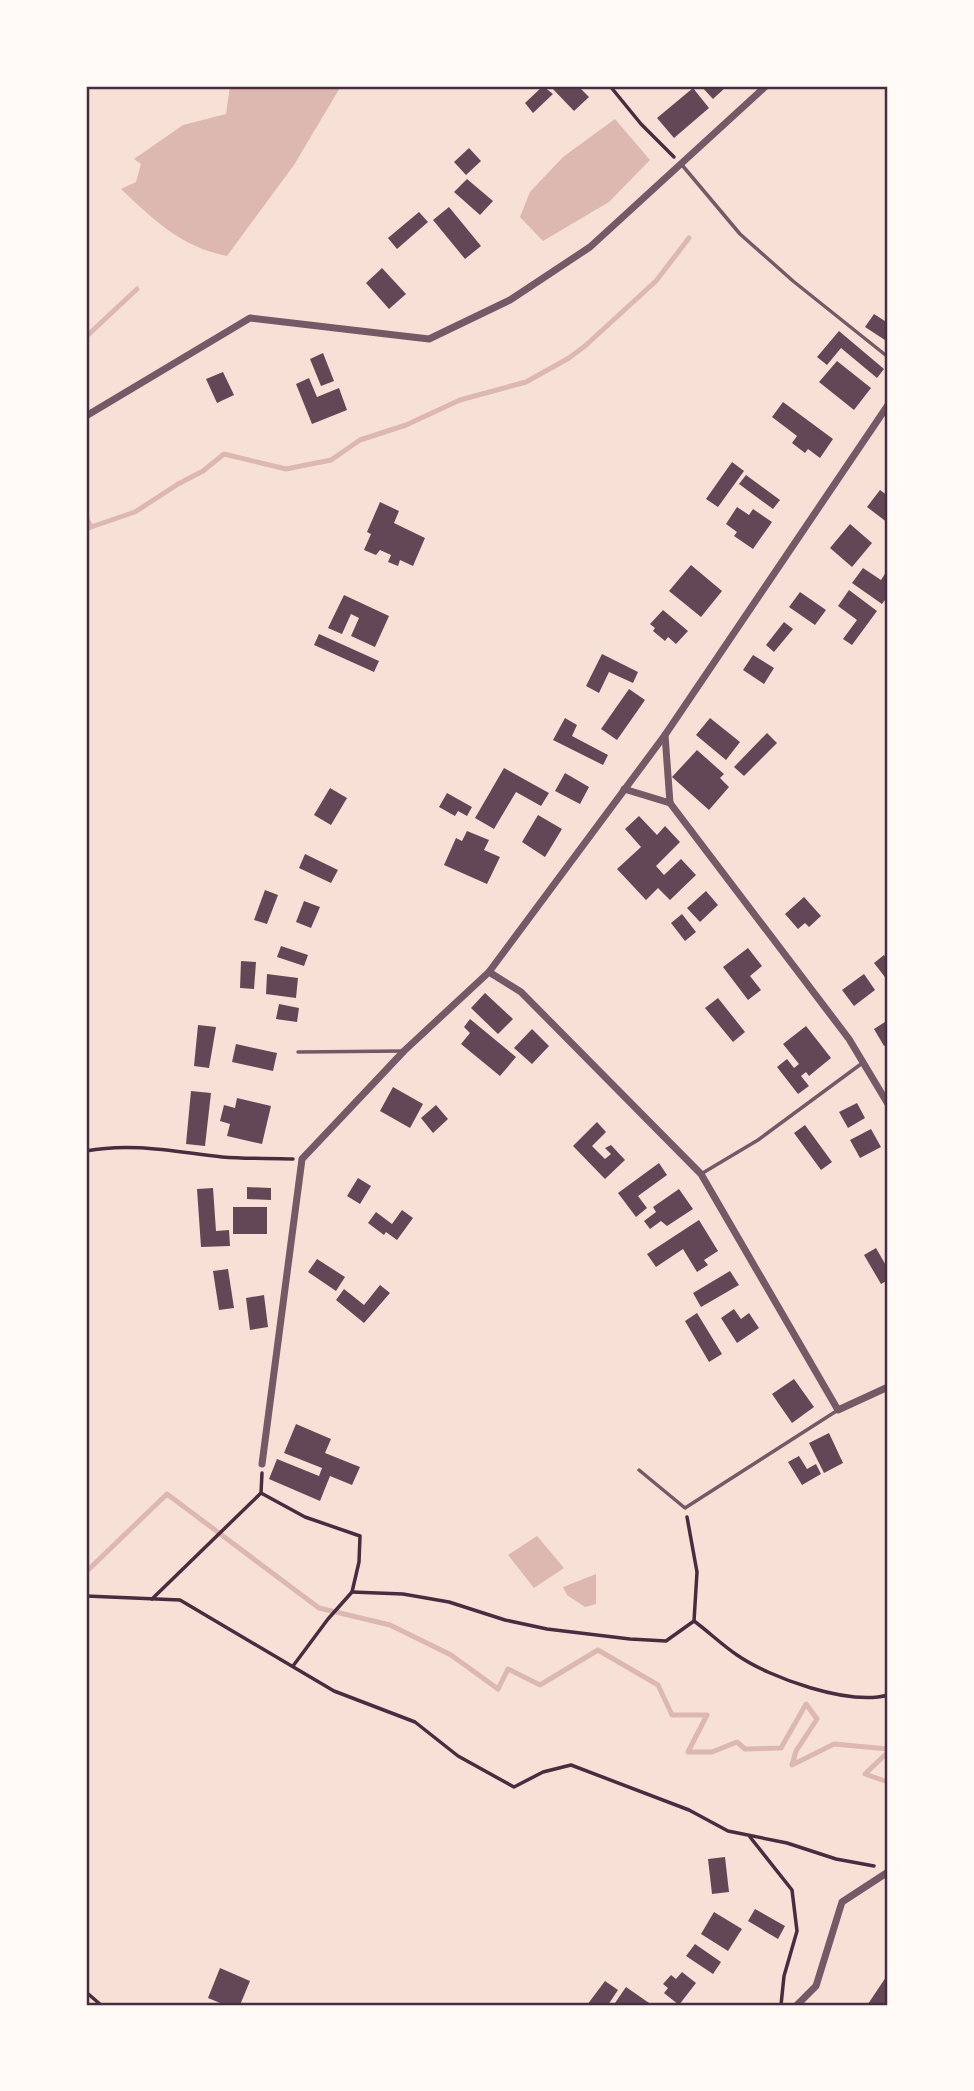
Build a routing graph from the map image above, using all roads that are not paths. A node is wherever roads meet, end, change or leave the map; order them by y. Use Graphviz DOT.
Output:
graph roads {
  1 [pos="766,86"];
  2 [pos="681,163"];
  3 [pos="888,358"];
  4 [pos="888,405"];
  5 [pos="86,416"];
  6 [pos="665,734"];
  7 [pos="624,789"];
  8 [pos="670,803"];
  9 [pos="489,972"];
  10 [pos="404,1051"];
  11 [pos="298,1052"];
  12 [pos="863,1063"];
  13 [pos="888,1104"];
  14 [pos="701,1174"];
  15 [pos="888,1387"];
  16 [pos="838,1410"];
  17 [pos="262,1464"];
  18 [pos="639,1471"];
  19 [pos="888,1872"];
  20 [pos="797,2005"];
  1 -- 2 [label="street"];
  2 -- 3 [label="lane"];
  2 -- 5 [label="street"];
  4 -- 6 [label="street"];
  6 -- 7 [label="street"];
  6 -- 8 [label="street"];
  7 -- 8 [label="street"];
  7 -- 9 [label="street"];
  8 -- 12 [label="street"];
  9 -- 10 [label="street"];
  9 -- 14 [label="street"];
  10 -- 11 [label="lane"];
  10 -- 17 [label="street"];
  12 -- 13 [label="street"];
  12 -- 14 [label="lane"];
  14 -- 16 [label="street"];
  15 -- 16 [label="street"];
  16 -- 18 [label="lane"];
  19 -- 20 [label="street"];
}
